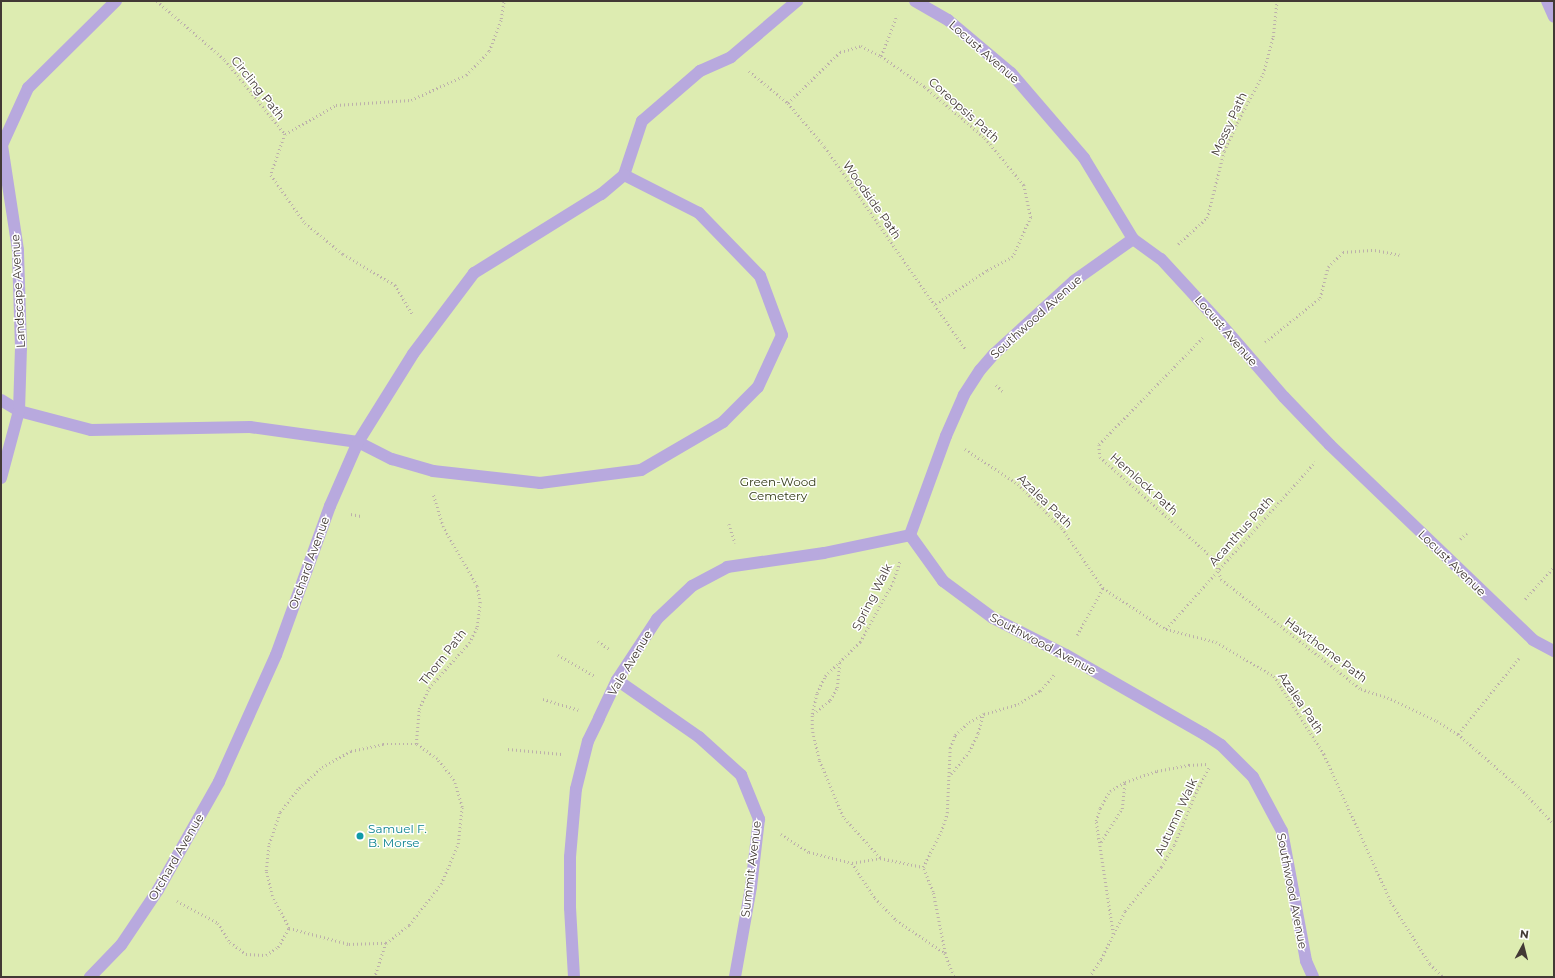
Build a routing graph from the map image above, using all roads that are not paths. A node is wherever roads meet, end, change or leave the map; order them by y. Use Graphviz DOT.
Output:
graph roads {
  1 [pos="116,1"];
  2 [pos="797,1"];
  3 [pos="915,1"];
  4 [pos="1547,1"];
  5 [pos="1554,17"];
  6 [pos="624,175"];
  7 [pos="1133,239"];
  8 [pos="1,400"];
  9 [pos="19,411"];
  10 [pos="358,442"];
  11 [pos="1,478"];
  12 [pos="910,535"];
  13 [pos="1554,651"];
  14 [pos="617,680"];
  15 [pos="90,977"];
  16 [pos="574,977"];
  17 [pos="735,977"];
  18 [pos="1313,977"];
  1 -- 9 [label="lane, Landscape Avenue"];
  2 -- 6 [label="lane"];
  3 -- 7 [label="lane, Locust Avenue"];
  4 -- 5 [label="lane"];
  6 -- 10 [label="lane, Orchard Avenue"];
  6 -- 10 [label="lane"];
  7 -- 12 [label="lane, Southwood Avenue"];
  7 -- 13 [label="lane, Locust Avenue"];
  8 -- 9 [label="lane"];
  9 -- 10 [label="lane"];
  9 -- 11 [label="lane, Landscape Avenue"];
  10 -- 15 [label="lane, Orchard Avenue"];
  12 -- 14 [label="lane, Vale Avenue"];
  12 -- 18 [label="lane, Southwood Avenue"];
  14 -- 16 [label="lane, Vale Avenue"];
  14 -- 17 [label="lane, Summit Avenue"];
}
